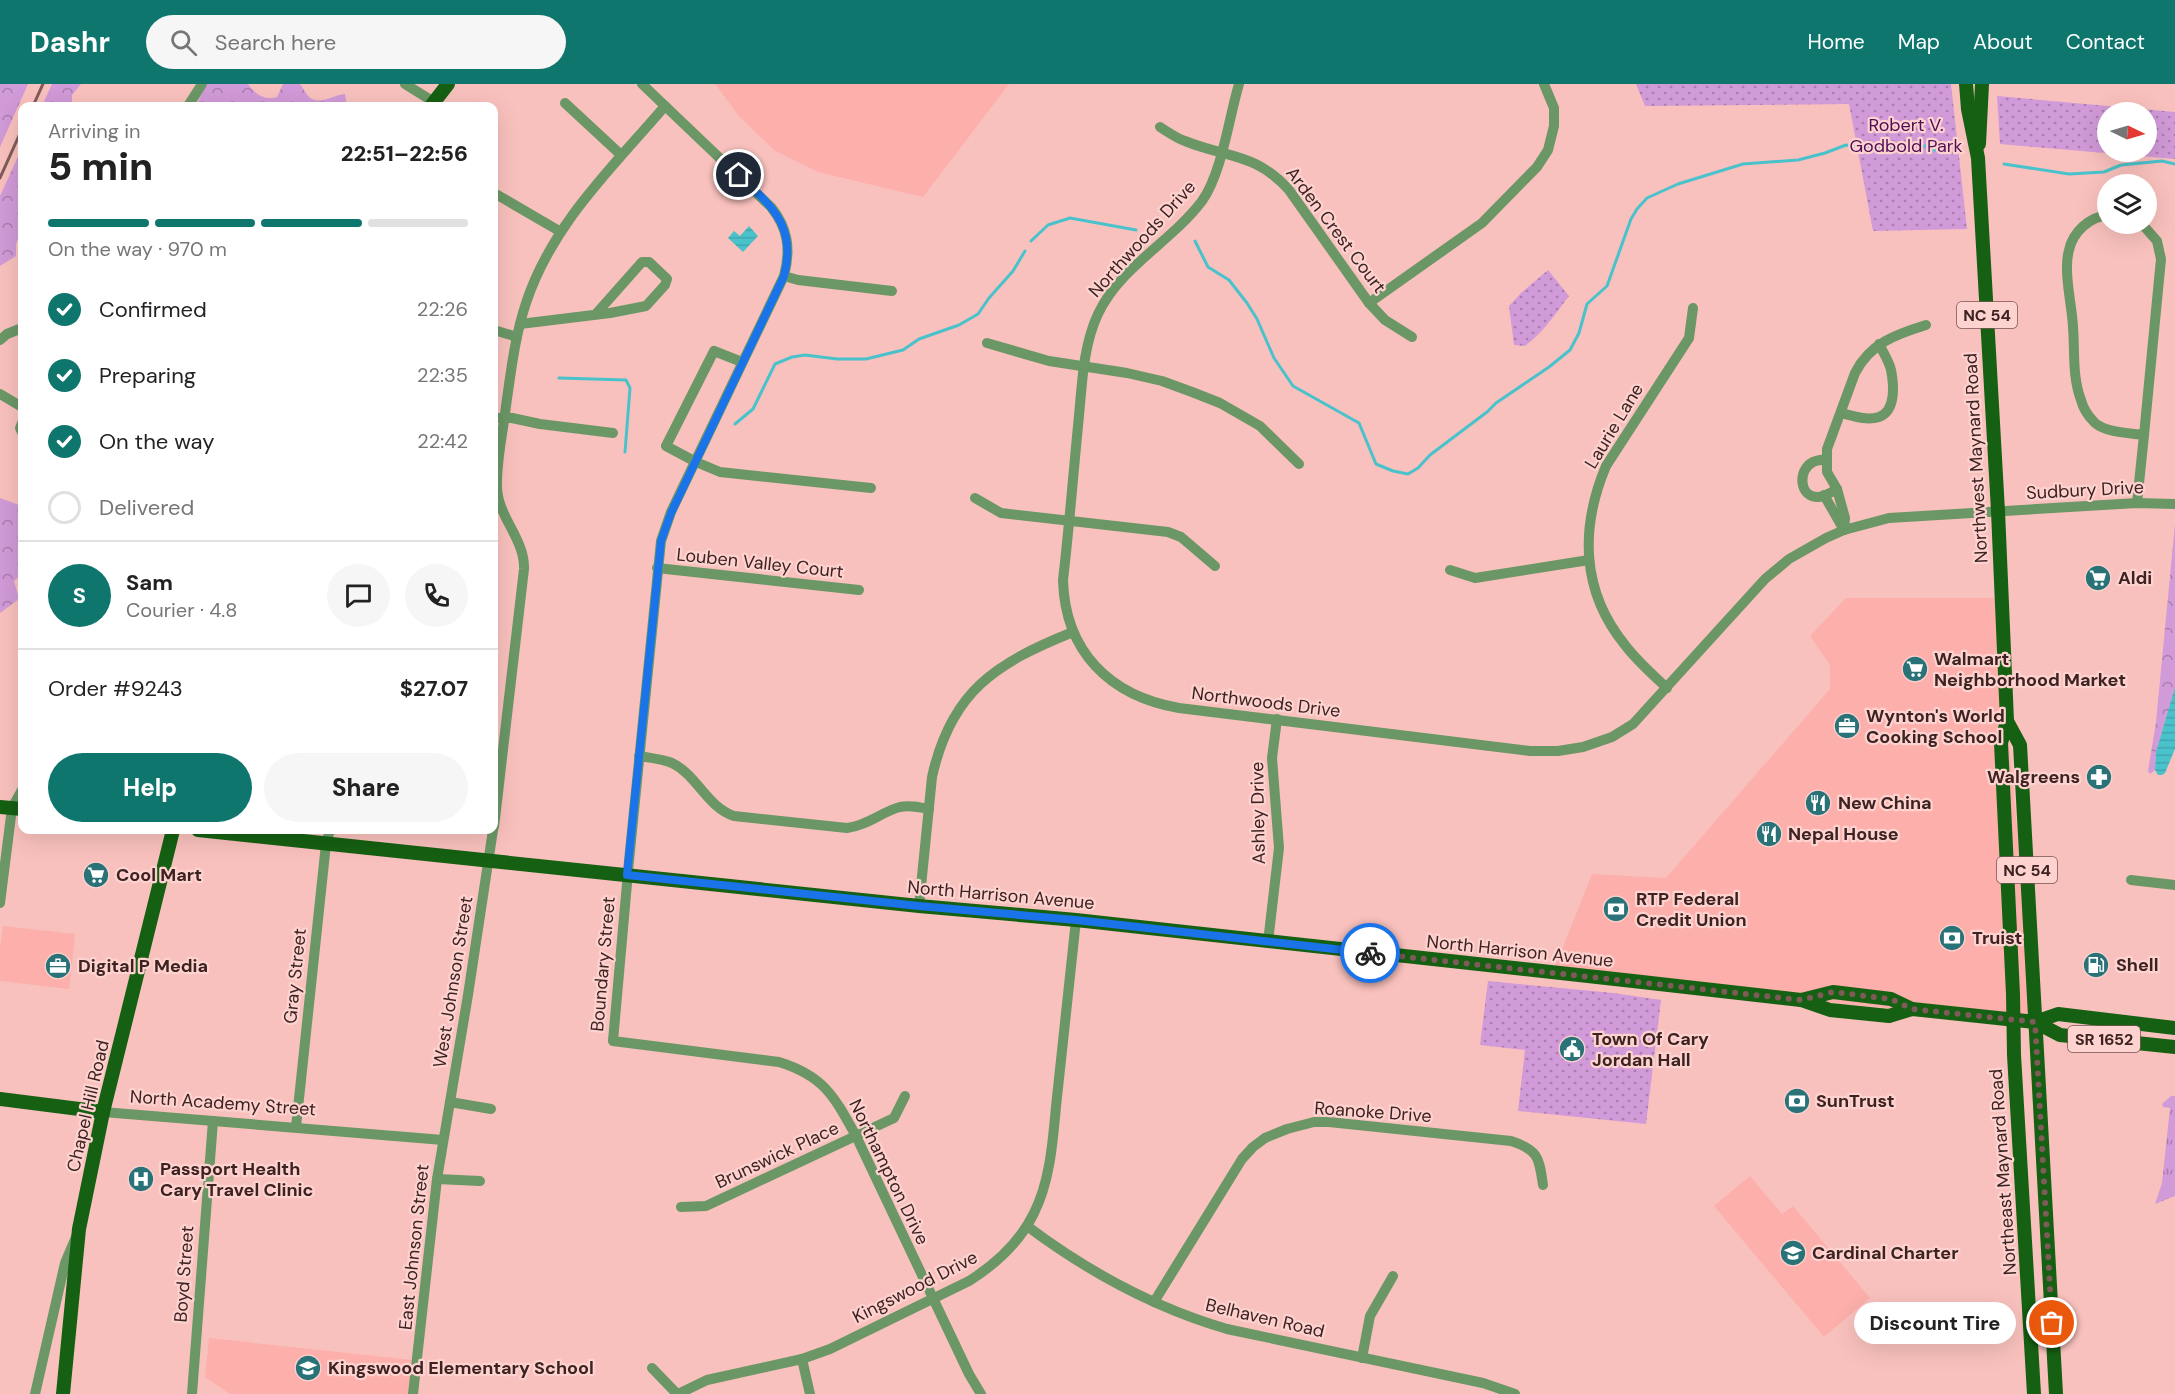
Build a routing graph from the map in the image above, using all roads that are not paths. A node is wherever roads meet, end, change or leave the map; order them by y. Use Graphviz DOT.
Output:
graph roads {
  1 [pos="202,84"];
  2 [pos="405,84"];
  3 [pos="448,84"];
  4 [pos="642,84"];
  5 [pos="1239,84"];
  6 [pos="1544,84"];
  7 [pos="1966,84"];
  8 [pos="1982,84"];
  9 [pos="191,102"];
  10 [pos="430,102"];
  11 [pos="434,102"];
  12 [pos="566,103"];
  13 [pos="665,106"];
  14 [pos="1160,127"];
  15 [pos="1221,153"];
  16 [pos="620,154"];
  17 [pos="1978,158"];
  18 [pos="498,195"];
  19 [pos="2097,218"];
  20 [pos="561,232"];
  21 [pos="2152,234"];
  22 [pos="784,276"];
  23 [pos="892,291"];
  24 [pos="1369,303"];
  25 [pos="1693,309"];
  26 [pos="595,315"];
  27 [pos="520,324"];
  28 [pos="1926,325"];
  29 [pos="18,329"];
  30 [pos="498,331"];
  31 [pos="517,337"];
  32 [pos="1412,337"];
  33 [pos="0,340"];
  34 [pos="987,343"];
  35 [pos="1879,344"];
  36 [pos="742,362"];
  37 [pos="1084,367"];
  38 [pos="0,394"];
  39 [pos="18,405"];
  40 [pos="1841,413"];
  41 [pos="499,419"];
  42 [pos="613,433"];
  43 [pos="2144,435"];
  44 [pos="498,456"];
  45 [pos="1827,459"];
  46 [pos="696,462"];
  47 [pos="1299,464"];
  48 [pos="871,488"];
  49 [pos="1837,489"];
  50 [pos="1824,495"];
  51 [pos="498,496"];
  52 [pos="975,498"];
  53 [pos="2137,503"];
  54 [pos="2175,504"];
  55 [pos="1998,511"];
  56 [pos="1069,521"];
  57 [pos="1844,530"];
  58 [pos="1589,560"];
  59 [pos="1215,566"];
  60 [pos="657,568"];
  61 [pos="1450,570"];
  62 [pos="859,590"];
  63 [pos="1073,632"];
  64 [pos="1666,688"];
  65 [pos="1277,720"];
  66 [pos="2007,721"];
  67 [pos="639,756"];
  68 [pos="498,786"];
  69 [pos="12,808"];
  70 [pos="929,808"];
  71 [pos="172,834"];
  72 [pos="235,834"];
  73 [pos="329,834"];
  74 [pos="492,834"];
  75 [pos="326,844"];
  76 [pos="489,861"];
  77 [pos="627,875"];
  78 [pos="2132,880"];
  79 [pos="2175,885"];
  80 [pos="0,903"];
  81 [pos="919,906"];
  82 [pos="1076,920"];
  83 [pos="1268,942"];
  84 [pos="2014,1020"];
  85 [pos="2035,1022"];
  86 [pos="2175,1028"];
  87 [pos="626,1043"];
  88 [pos="2175,1047"];
  89 [pos="905,1096"];
  90 [pos="0,1099"];
  91 [pos="450,1102"];
  92 [pos="491,1109"];
  93 [pos="103,1112"];
  94 [pos="213,1121"];
  95 [pos="296,1127"];
  96 [pos="856,1136"];
  97 [pos="443,1140"];
  98 [pos="437,1179"];
  99 [pos="480,1181"];
  100 [pos="1543,1185"];
  101 [pos="681,1207"];
  102 [pos="1027,1226"];
  103 [pos="79,1229"];
  104 [pos="1393,1276"];
  105 [pos="933,1300"];
  106 [pos="1154,1302"];
  107 [pos="1362,1358"];
  108 [pos="802,1359"];
  109 [pos="652,1368"];
  110 [pos="35,1394"];
  111 [pos="63,1394"];
  112 [pos="192,1394"];
  113 [pos="413,1394"];
  114 [pos="677,1394"];
  115 [pos="810,1394"];
  116 [pos="981,1394"];
  117 [pos="1515,1394"];
  118 [pos="2034,1394"];
  119 [pos="2056,1394"];
  1 -- 9 [label="street"];
  2 -- 10 [label="street"];
  3 -- 11 [label="main road"];
  4 -- 13 [label="street"];
  5 -- 15 [label="street, Northwoods Drive"];
  6 -- 24 [label="street"];
  7 -- 17 [label="main road, Northwest Maynard Road / NC 54"];
  8 -- 17 [label="main road, Northwest Maynard Road / NC 54"];
  12 -- 16 [label="street"];
  13 -- 16 [label="street, West Johnson Street"];
  13 -- 22 [label="street"];
  14 -- 15 [label="street, Arden Crest Court"];
  15 -- 24 [label="street, Arden Crest Court"];
  15 -- 37 [label="street, Northwoods Drive"];
  16 -- 20 [label="street, West Johnson Street"];
  17 -- 55 [label="main road, Northwest Maynard Road / NC 54"];
  18 -- 20 [label="street"];
  19 -- 43 [label="street"];
  20 -- 27 [label="street, West Johnson Street"];
  21 -- 43 [label="street"];
  22 -- 23 [label="street"];
  22 -- 36 [label="street"];
  24 -- 32 [label="street, Arden Crest Court"];
  25 -- 58 [label="street, Laurie Lane"];
  26 -- 26 [label="street"];
  26 -- 27 [label="street"];
  27 -- 31 [label="street, West Johnson Street"];
  28 -- 35 [label="street"];
  29 -- 33 [label="street"];
  30 -- 31 [label="street"];
  31 -- 41 [label="street, West Johnson Street"];
  34 -- 37 [label="street"];
  35 -- 40 [label="street"];
  35 -- 40 [label="street"];
  36 -- 46 [label="street"];
  36 -- 46 [label="street"];
  37 -- 47 [label="street"];
  37 -- 56 [label="street, Northwoods Drive"];
  38 -- 39 [label="street"];
  40 -- 45 [label="street"];
  41 -- 42 [label="street"];
  41 -- 44 [label="street, West Johnson Street"];
  43 -- 53 [label="street"];
  45 -- 49 [label="street"];
  45 -- 50 [label="street"];
  46 -- 48 [label="street"];
  46 -- 60 [label="street"];
  49 -- 50 [label="street"];
  49 -- 57 [label="street"];
  50 -- 57 [label="street"];
  51 -- 68 [label="street, West Johnson Street"];
  52 -- 56 [label="street"];
  53 -- 54 [label="street, Sudbury Drive"];
  53 -- 55 [label="street, Sudbury Drive"];
  55 -- 57 [label="street, Northwoods Drive"];
  55 -- 66 [label="main road, Northwest Maynard Road / NC 54"];
  56 -- 59 [label="street"];
  56 -- 63 [label="street, Northwoods Drive"];
  57 -- 64 [label="street, Northwoods Drive"];
  58 -- 61 [label="street"];
  58 -- 64 [label="street, Laurie Lane"];
  60 -- 62 [label="street, Louben Valley Court"];
  60 -- 67 [label="street"];
  63 -- 65 [label="street, Northwoods Drive"];
  63 -- 70 [label="street"];
  64 -- 65 [label="street, Northwoods Drive"];
  65 -- 83 [label="street, Ashley Drive"];
  66 -- 84 [label="main road, Northwest Maynard Road / NC 54"];
  66 -- 85 [label="main road, Northwest Maynard Road / NC 54"];
  67 -- 70 [label="street"];
  67 -- 77 [label="street"];
  69 -- 80 [label="street"];
  70 -- 81 [label="street"];
  71 -- 93 [label="main road, Chapel Hill Road"];
  72 -- 75 [label="main road, North Harrison Avenue"];
  73 -- 75 [label="street, Gray Street"];
  74 -- 76 [label="street, West Johnson Street"];
  75 -- 76 [label="main road, North Harrison Avenue"];
  75 -- 95 [label="street, Gray Street"];
  76 -- 77 [label="main road, North Harrison Avenue"];
  76 -- 91 [label="street, West Johnson Street"];
  77 -- 81 [label="main road, North Harrison Avenue"];
  77 -- 87 [label="street, Boundary Street"];
  78 -- 79 [label="street"];
  81 -- 82 [label="main road, North Harrison Avenue"];
  82 -- 83 [label="main road, North Harrison Avenue"];
  82 -- 102 [label="street, Kingswood Drive"];
  83 -- 84 [label="main road, North Harrison Avenue"];
  84 -- 85 [label="main road, North Harrison Avenue"];
  84 -- 118 [label="main road, Northeast Maynard Road / NC 54"];
  85 -- 86 [label="main road, North Harrison Avenue / SR 1652"];
  85 -- 88 [label="main road, North Harrison Avenue / SR 1652"];
  85 -- 119 [label="main road, NC 54"];
  87 -- 96 [label="street, Northampton Drive"];
  89 -- 96 [label="street, Brunswick Place"];
  90 -- 93 [label="main road, North Academy Street"];
  91 -- 92 [label="street"];
  91 -- 97 [label="street, West Johnson Street"];
  93 -- 94 [label="street, North Academy Street"];
  93 -- 103 [label="main road, Chapel Hill Road"];
  94 -- 95 [label="street, North Academy Street"];
  94 -- 112 [label="street, Boyd Street"];
  95 -- 97 [label="street, North Academy Street"];
  96 -- 101 [label="street, Brunswick Place"];
  96 -- 105 [label="street, Northampton Drive"];
  97 -- 98 [label="street, East Johnson Street"];
  98 -- 99 [label="street"];
  98 -- 113 [label="street, East Johnson Street"];
  100 -- 106 [label="street, Roanoke Drive"];
  102 -- 105 [label="street, Kingswood Drive"];
  102 -- 106 [label="street, Belhaven Road"];
  103 -- 110 [label="street"];
  103 -- 111 [label="main road, Chapel Hill Road"];
  104 -- 107 [label="street"];
  105 -- 108 [label="street, Kingswood Drive"];
  105 -- 116 [label="street, Northampton Drive"];
  106 -- 107 [label="street, Belhaven Road"];
  107 -- 117 [label="street, Belhaven Road"];
  108 -- 114 [label="street, Kingswood Drive"];
  108 -- 115 [label="street"];
  109 -- 114 [label="street, Kingswood Drive"];
}
